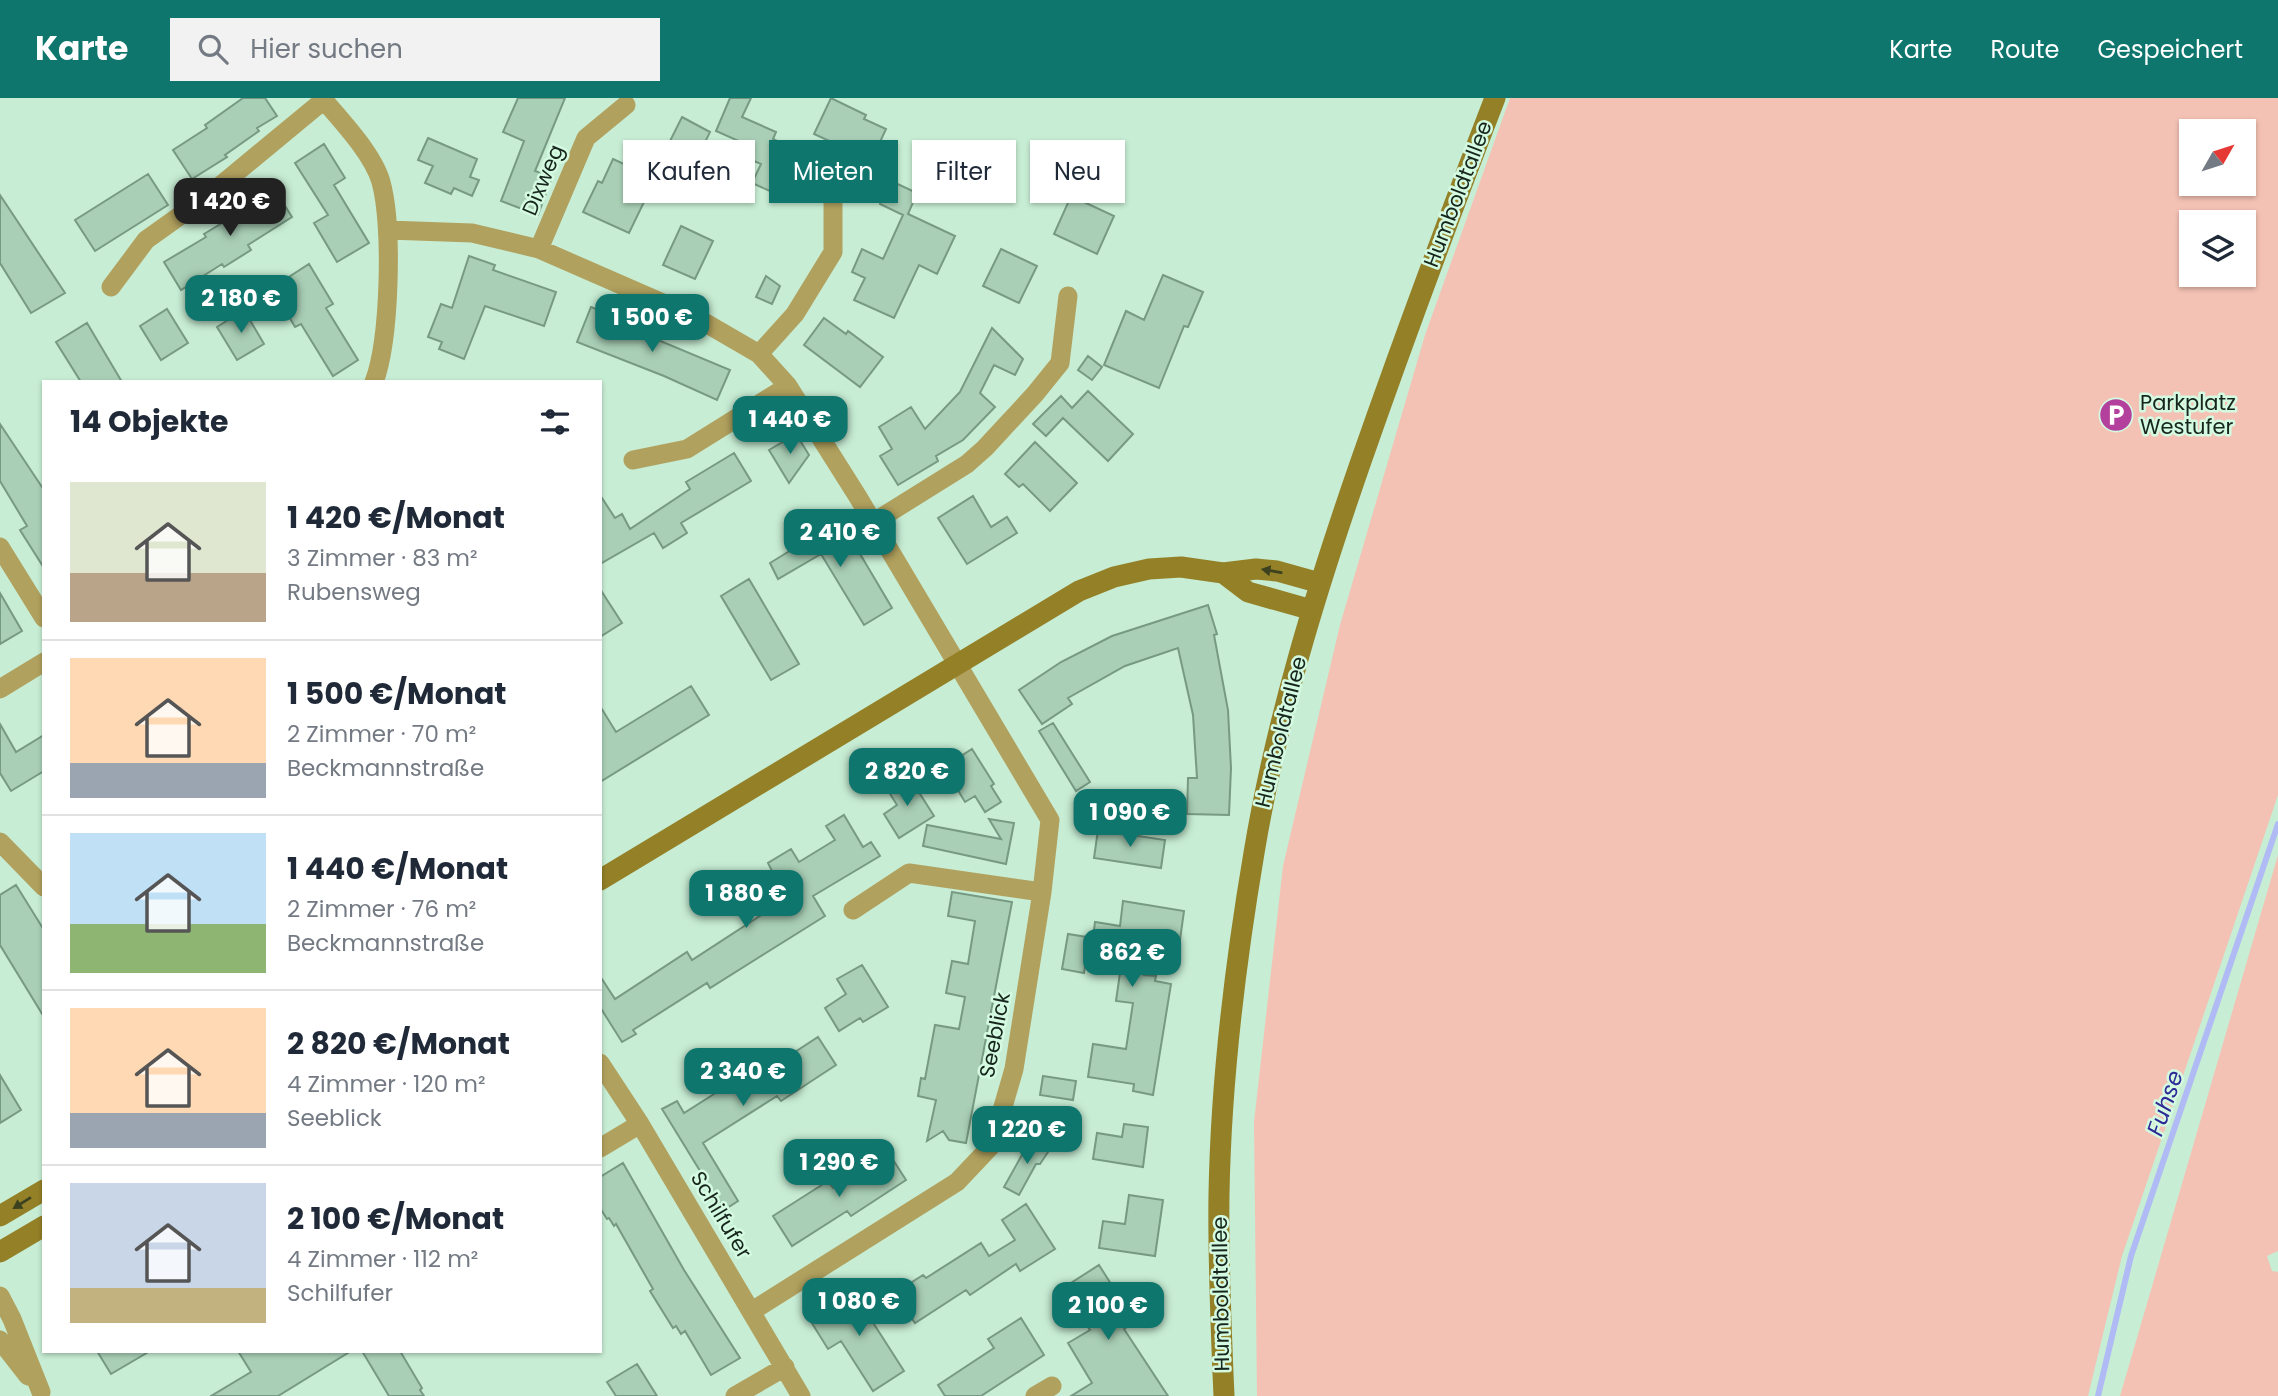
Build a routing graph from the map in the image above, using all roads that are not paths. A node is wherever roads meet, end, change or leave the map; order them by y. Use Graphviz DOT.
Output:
graph roads {
  1 [pos="1495,98"];
  2 [pos="323,99"];
  3 [pos="626,105"];
  4 [pos="833,203"];
  5 [pos="388,230"];
  6 [pos="539,249"];
  7 [pos="111,287"];
  8 [pos="1068,296"];
  9 [pos="760,354"];
  10 [pos="375,380"];
  11 [pos="788,386"];
  12 [pos="633,460"];
  13 [pos="874,522"];
  14 [pos="0,547"];
  15 [pos="1223,573"];
  16 [pos="1320,583"];
  17 [pos="1312,610"];
  18 [pos="42,614"];
  19 [pos="42,663"];
  20 [pos="958,663"];
  21 [pos="0,689"];
  22 [pos="0,842"];
  23 [pos="602,879"];
  24 [pos="42,885"];
  25 [pos="1042,892"];
  26 [pos="853,910"];
  27 [pos="602,1066"];
  28 [pos="640,1124"];
  29 [pos="602,1147"];
  30 [pos="42,1191"];
  31 [pos="0,1216"];
  32 [pos="42,1227"];
  33 [pos="0,1252"];
  34 [pos="0,1296"];
  35 [pos="752,1311"];
  36 [pos="0,1340"];
  37 [pos="785,1367"];
  38 [pos="39,1395"];
  39 [pos="735,1396"];
  40 [pos="801,1396"];
  41 [pos="1224,1396"];
  1 -- 16 [label="street, Humboldtallee"];
  2 -- 5 [label="street"];
  2 -- 7 [label="street"];
  3 -- 6 [label="street, Dixweg"];
  4 -- 9 [label="street"];
  5 -- 6 [label="street, Seeblick"];
  5 -- 10 [label="street"];
  6 -- 9 [label="street, Seeblick"];
  8 -- 13 [label="street"];
  9 -- 11 [label="street, Seeblick"];
  11 -- 12 [label="street"];
  11 -- 13 [label="street, Seeblick"];
  13 -- 20 [label="street, Seeblick"];
  14 -- 18 [label="street"];
  16 -- 15 [label="street, one-way"];
  15 -- 17 [label="street"];
  15 -- 20 [label="street"];
  16 -- 17 [label="street, Humboldtallee"];
  17 -- 41 [label="street, Humboldtallee"];
  19 -- 21 [label="street"];
  20 -- 23 [label="street"];
  20 -- 25 [label="street, Seeblick"];
  22 -- 24 [label="street"];
  25 -- 26 [label="street"];
  25 -- 35 [label="street, Seeblick"];
  27 -- 28 [label="street, Schilfufer"];
  28 -- 29 [label="street"];
  28 -- 35 [label="street, Schilfufer"];
  30 -- 31 [label="street, one-way"];
  32 -- 33 [label="street"];
  34 -- 38 [label="street"];
  35 -- 37 [label="street, Schilfufer"];
  36 -- 38 [label="street"];
  37 -- 39 [label="street"];
  37 -- 40 [label="street, Schilfufer"];
}
